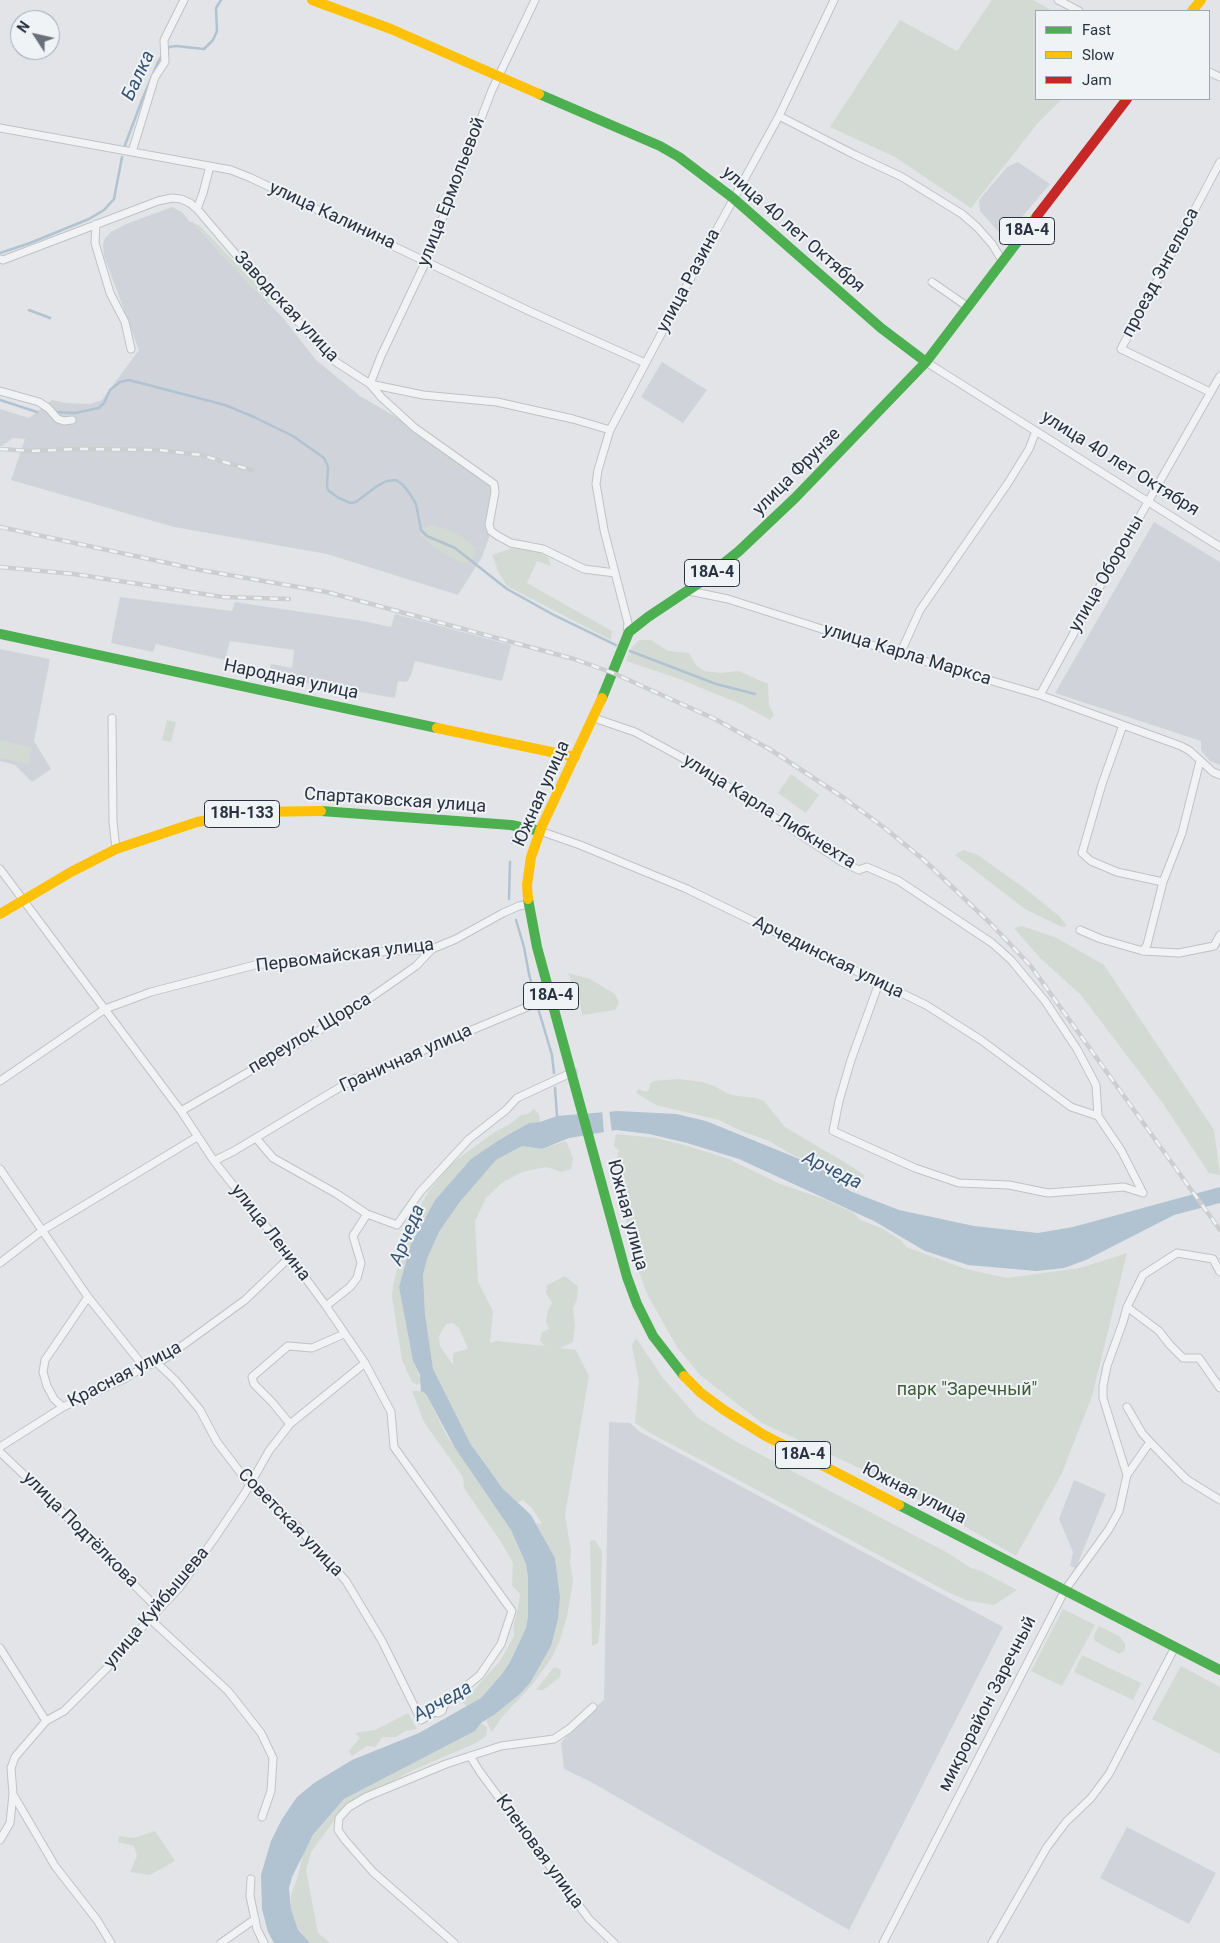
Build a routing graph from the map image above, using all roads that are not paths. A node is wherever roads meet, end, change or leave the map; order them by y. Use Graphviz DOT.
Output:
graph roads {
  1 [pos="184,0"];
  2 [pos="535,0"];
  3 [pos="834,0"];
  4 [pos="1058,0"];
  5 [pos="1201,0"];
  6 [pos="317,1"];
  7 [pos="1077,10"];
  8 [pos="1193,10"];
  9 [pos="498,76"];
  10 [pos="1126,100"];
  11 [pos="779,116"];
  12 [pos="0,128"];
  13 [pos="132,152"];
  14 [pos="1220,162"];
  15 [pos="210,166"];
  16 [pos="733,198"];
  17 [pos="196,209"];
  18 [pos="96,224"];
  19 [pos="0,260"];
  20 [pos="426,261"];
  21 [pos="1003,262"];
  22 [pos="932,282"];
  23 [pos="968,307"];
  24 [pos="131,349"];
  25 [pos="926,362"];
  26 [pos="646,363"];
  27 [pos="1220,376"];
  28 [pos="370,384"];
  29 [pos="0,391"];
  30 [pos="1210,392"];
  31 [pos="72,420"];
  32 [pos="610,430"];
  33 [pos="1036,431"];
  34 [pos="1148,502"];
  35 [pos="1220,547"];
  36 [pos="615,573"];
  37 [pos="689,591"];
  38 [pos="0,634"];
  39 [pos="626,637"];
  40 [pos="900,654"];
  41 [pos="1040,695"];
  42 [pos="112,718"];
  43 [pos="594,718"];
  44 [pos="1123,725"];
  45 [pos="575,758"];
  46 [pos="1200,760"];
  47 [pos="1220,775"];
  48 [pos="540,831"];
  49 [pos="116,849"];
  50 [pos="0,869"];
  51 [pos="1162,882"];
  52 [pos="24,900"];
  53 [pos="528,904"];
  54 [pos="0,914"];
  55 [pos="1080,930"];
  56 [pos="1220,935"];
  57 [pos="432,949"];
  58 [pos="1143,951"];
  59 [pos="879,983"];
  60 [pos="551,997"];
  61 [pos="105,1009"];
  62 [pos="572,1072"];
  63 [pos="0,1081"];
  64 [pos="181,1111"];
  65 [pos="1098,1116"];
  66 [pos="197,1137"];
  67 [pos="256,1138"];
  68 [pos="214,1161"];
  69 [pos="0,1169"];
  70 [pos="367,1214"];
  71 [pos="43,1230"];
  72 [pos="290,1258"];
  73 [pos="0,1263"];
  74 [pos="1220,1272"];
  75 [pos="88,1297"];
  76 [pos="326,1306"];
  77 [pos="1127,1306"];
  78 [pos="344,1334"];
  79 [pos="157,1363"];
  80 [pos="365,1363"];
  81 [pos="144,1367"];
  82 [pos="1220,1388"];
  83 [pos="63,1407"];
  84 [pos="1127,1407"];
  85 [pos="290,1424"];
  86 [pos="1150,1442"];
  87 [pos="0,1447"];
  88 [pos="0,1452"];
  89 [pos="1127,1475"];
  90 [pos="250,1485"];
  91 [pos="1220,1500"];
  92 [pos="1065,1590"];
  93 [pos="158,1609"];
  94 [pos="150,1619"];
  95 [pos="1175,1647"];
  96 [pos="0,1648"];
  97 [pos="1220,1670"];
  98 [pos="593,1707"];
  99 [pos="421,1720"];
  100 [pos="46,1721"];
  101 [pos="470,1756"];
  102 [pos="13,1794"];
  103 [pos="262,1817"];
  104 [pos="0,1840"];
  105 [pos="251,1879"];
  106 [pos="255,1919"];
  107 [pos="112,1943"];
  108 [pos="221,1943"];
  109 [pos="264,1943"];
  110 [pos="454,1943"];
  111 [pos="614,1943"];
  112 [pos="883,1943"];
  113 [pos="992,1943"];
  1 -- 13 [label="street"];
  2 -- 9 [label="street, улица Ермольевой"];
  3 -- 11 [label="street, улица Разина"];
  4 -- 7 [label="street"];
  5 -- 8 [label="main road"];
  6 -- 9 [label="main road, улица 40 лет Октября"];
  9 -- 16 [label="main road, улица 40 лет Октября"];
  9 -- 20 [label="street, улица Ермольевой"];
  10 -- 21 [label="main road, улица Фрунзе / 18А-4"];
  11 -- 16 [label="street, улица Разина"];
  11 -- 21 [label="street"];
  12 -- 13 [label="street, улица Калинина"];
  13 -- 15 [label="street, улица Калинина"];
  14 -- 30 [label="street, проезд Энгельса"];
  15 -- 17 [label="street"];
  15 -- 20 [label="street, улица Калинина"];
  16 -- 25 [label="main road, улица 40 лет Октября"];
  16 -- 26 [label="street, улица Разина"];
  17 -- 18 [label="street, Заводская улица"];
  17 -- 28 [label="street, Заводская улица"];
  18 -- 19 [label="street, Заводская улица"];
  18 -- 24 [label="street"];
  20 -- 26 [label="street, улица Калинина"];
  20 -- 28 [label="street, улица Ермольевой"];
  21 -- 23 [label="main road, улица Фрунзе / 18А-4"];
  22 -- 23 [label="street"];
  23 -- 25 [label="main road, улица Фрунзе / 18А-4"];
  25 -- 33 [label="street, улица 40 лет Октября"];
  25 -- 37 [label="main road, улица Фрунзе / 18А-4"];
  26 -- 32 [label="street, улица Разина"];
  27 -- 30 [label="street, улица Обороны"];
  28 -- 32 [label="street, Заводская улица"];
  28 -- 36 [label="street"];
  29 -- 31 [label="street"];
  30 -- 34 [label="street, улица Обороны"];
  32 -- 36 [label="street, улица Разина"];
  33 -- 34 [label="street, улица 40 лет Октября"];
  33 -- 40 [label="street"];
  34 -- 35 [label="street, улица 40 лет Октября"];
  34 -- 41 [label="street, улица Обороны"];
  36 -- 39 [label="street, улица Разина"];
  37 -- 39 [label="main road, улица Фрунзе / 18А-4"];
  37 -- 40 [label="street, улица Карла Маркса"];
  38 -- 45 [label="main road, Народная улица"];
  39 -- 43 [label="main road, Южная улица / 18А-4"];
  40 -- 41 [label="street, улица Карла Маркса"];
  41 -- 44 [label="street, улица Карла Маркса"];
  42 -- 49 [label="street"];
  43 -- 45 [label="main road, Южная улица / 18А-4"];
  43 -- 65 [label="street, улица Карла Либкнехта"];
  44 -- 46 [label="street, улица Карла Маркса"];
  44 -- 51 [label="street"];
  45 -- 48 [label="main road, Южная улица / 18А-4"];
  46 -- 47 [label="street, улица Карла Маркса"];
  46 -- 51 [label="street"];
  48 -- 49 [label="main road, Спартаковская улица / 18Н-133"];
  48 -- 53 [label="main road, Южная улица / 18А-4"];
  48 -- 59 [label="street, Арчединская улица"];
  49 -- 52 [label="main road, Спартаковская улица / 18Н-133"];
  50 -- 52 [label="street, улица Ленина"];
  51 -- 58 [label="street"];
  52 -- 54 [label="main road, Спартаковская улица / 18Н-133"];
  52 -- 61 [label="street, улица Ленина"];
  53 -- 57 [label="street, Первомайская улица"];
  53 -- 60 [label="main road, Южная улица / 18А-4"];
  55 -- 58 [label="street"];
  56 -- 58 [label="street"];
  57 -- 61 [label="street, Первомайская улица"];
  57 -- 64 [label="street, переулок Щорса"];
  59 -- 65 [label="street, Арчединская улица"];
  59 -- 65 [label="street"];
  60 -- 62 [label="main road, Южная улица / 18А-4"];
  60 -- 67 [label="street, Граничная улица"];
  61 -- 63 [label="street, Первомайская улица"];
  61 -- 64 [label="street, улица Ленина"];
  62 -- 70 [label="street"];
  62 -- 92 [label="main road, Южная улица / 18А-4"];
  64 -- 66 [label="street, улица Ленина"];
  66 -- 68 [label="street, улица Ленина"];
  66 -- 71 [label="street"];
  67 -- 68 [label="street, Граничная улица"];
  67 -- 70 [label="street"];
  68 -- 72 [label="street, улица Ленина"];
  69 -- 71 [label="street"];
  70 -- 76 [label="street"];
  71 -- 73 [label="street"];
  71 -- 75 [label="street"];
  72 -- 76 [label="street, улица Ленина"];
  72 -- 79 [label="street, Красная улица"];
  74 -- 77 [label="street"];
  75 -- 81 [label="street"];
  75 -- 83 [label="street"];
  76 -- 78 [label="street, улица Ленина"];
  77 -- 82 [label="street"];
  77 -- 89 [label="street"];
  78 -- 80 [label="street, улица Ленина"];
  78 -- 85 [label="street"];
  79 -- 81 [label="street, Красная улица"];
  79 -- 90 [label="street, Советская улица"];
  80 -- 85 [label="street, улица Куйбышева"];
  80 -- 99 [label="street, улица Ленина"];
  81 -- 83 [label="street, Красная улица"];
  83 -- 87 [label="street, Красная улица"];
  84 -- 86 [label="street"];
  85 -- 90 [label="street, улица Куйбышева"];
  86 -- 89 [label="street"];
  86 -- 91 [label="street"];
  88 -- 93 [label="street, улица Подтёлкова"];
  89 -- 92 [label="street"];
  90 -- 93 [label="street, улица Куйбышева"];
  90 -- 99 [label="street, Советская улица"];
  92 -- 95 [label="main road, 18А-4"];
  92 -- 112 [label="street, микрорайон Заречный"];
  93 -- 94 [label="street, улица Куйбышева"];
  94 -- 100 [label="street, улица Куйбышева"];
  94 -- 103 [label="street"];
  95 -- 97 [label="main road, 18А-4"];
  95 -- 113 [label="street"];
  96 -- 100 [label="street"];
  98 -- 101 [label="street"];
  100 -- 102 [label="street, улица Куйбышева"];
  101 -- 110 [label="street"];
  101 -- 111 [label="street, Кленовая улица"];
  102 -- 104 [label="street, улица Куйбышева"];
  102 -- 107 [label="street"];
  105 -- 106 [label="street"];
  106 -- 108 [label="street"];
  106 -- 109 [label="street"];
}
